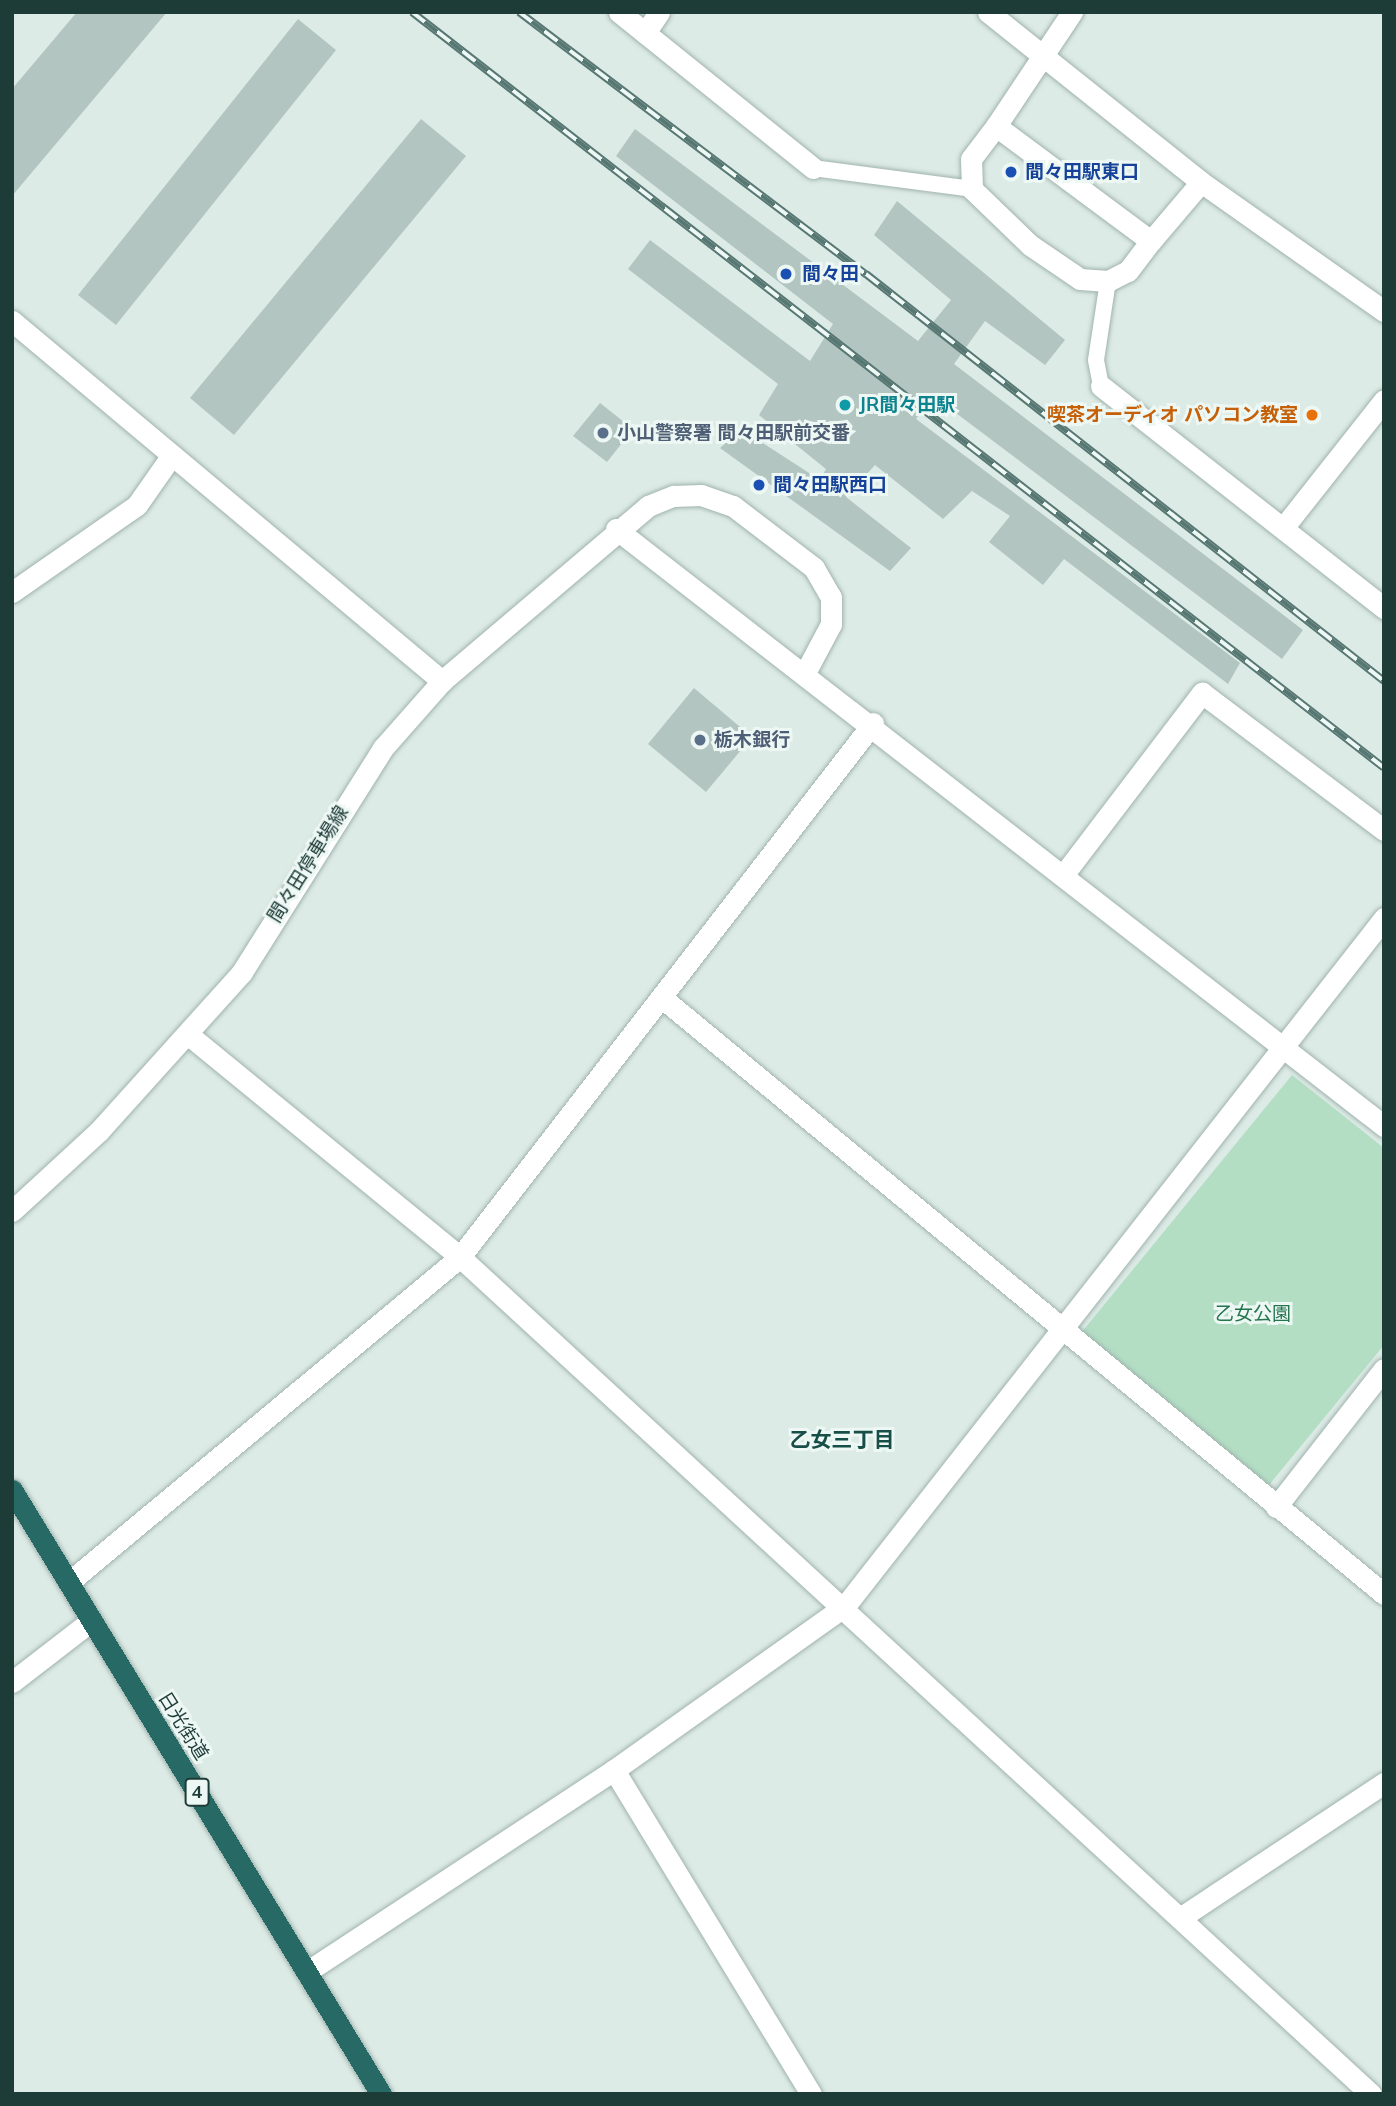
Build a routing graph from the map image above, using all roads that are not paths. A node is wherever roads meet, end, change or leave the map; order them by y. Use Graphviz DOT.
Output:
graph roads {
  1 [pos="619,12"];
  2 [pos="659,12"];
  3 [pos="988,12"];
  4 [pos="1072,12"];
  5 [pos="645,33"];
  6 [pos="1046,57"];
  7 [pos="996,126"];
  8 [pos="813,168"];
  9 [pos="1201,182"];
  10 [pos="972,189"];
  11 [pos="1151,241"];
  12 [pos="1108,281"];
  13 [pos="1384,312"];
  14 [pos="12,321"];
  15 [pos="1101,386"];
  16 [pos="1384,400"];
  17 [pos="172,455"];
  18 [pos="1283,528"];
  19 [pos="616,529"];
  20 [pos="12,592"];
  21 [pos="1384,608"];
  22 [pos="806,673"];
  23 [pos="442,681"];
  24 [pos="873,723"];
  25 [pos="1384,830"];
  26 [pos="1064,874"];
  27 [pos="1384,918"];
  28 [pos="661,997"];
  29 [pos="190,1036"];
  30 [pos="1284,1048"];
  31 [pos="1384,1126"];
  32 [pos="12,1211"];
  33 [pos="460,1257"];
  34 [pos="1062,1333"];
  35 [pos="1384,1369"];
  36 [pos="12,1490"];
  37 [pos="1276,1507"];
  38 [pos="69,1582"];
  39 [pos="1384,1594"];
  40 [pos="845,1606"];
  41 [pos="91,1620"];
  42 [pos="12,1682"];
  43 [pos="614,1770"];
  44 [pos="1384,1783"];
  45 [pos="1180,1919"];
  46 [pos="308,1971"];
  47 [pos="380,2094"];
  48 [pos="811,2094"];
  49 [pos="1371,2094"];
  1 -- 5 [label="street"];
  2 -- 5 [label="street"];
  3 -- 6 [label="street"];
  4 -- 6 [label="street"];
  5 -- 8 [label="street"];
  6 -- 7 [label="street"];
  6 -- 9 [label="street"];
  7 -- 10 [label="street"];
  7 -- 11 [label="street"];
  8 -- 10 [label="lane"];
  9 -- 11 [label="street"];
  9 -- 13 [label="street"];
  10 -- 12 [label="street"];
  11 -- 12 [label="street"];
  12 -- 15 [label="lane"];
  14 -- 17 [label="street"];
  15 -- 18 [label="street"];
  16 -- 18 [label="street"];
  17 -- 20 [label="street"];
  17 -- 23 [label="street"];
  18 -- 21 [label="street"];
  19 -- 22 [label="street"];
  19 -- 22 [label="street, 間々田停車場線"];
  19 -- 23 [label="street, 間々田停車場線"];
  22 -- 24 [label="street"];
  23 -- 29 [label="street, 間々田停車場線"];
  24 -- 26 [label="street"];
  24 -- 28 [label="street"];
  25 -- 26 [label="street"];
  26 -- 30 [label="street"];
  27 -- 30 [label="street"];
  28 -- 33 [label="street"];
  28 -- 34 [label="street"];
  29 -- 32 [label="street, 間々田停車場線"];
  29 -- 33 [label="street"];
  30 -- 31 [label="street"];
  30 -- 34 [label="street"];
  33 -- 38 [label="street"];
  33 -- 40 [label="street"];
  34 -- 37 [label="street"];
  34 -- 40 [label="street"];
  35 -- 37 [label="street"];
  36 -- 38 [label="highway, 日光街道 / 4"];
  37 -- 39 [label="street"];
  38 -- 41 [label="highway, 日光街道 / 4"];
  40 -- 43 [label="street"];
  40 -- 45 [label="street"];
  41 -- 42 [label="street"];
  41 -- 46 [label="highway, 日光街道 / 4"];
  43 -- 46 [label="street"];
  43 -- 48 [label="street"];
  44 -- 45 [label="street"];
  45 -- 49 [label="street"];
  46 -- 47 [label="highway, 日光街道 / 4"];
}
